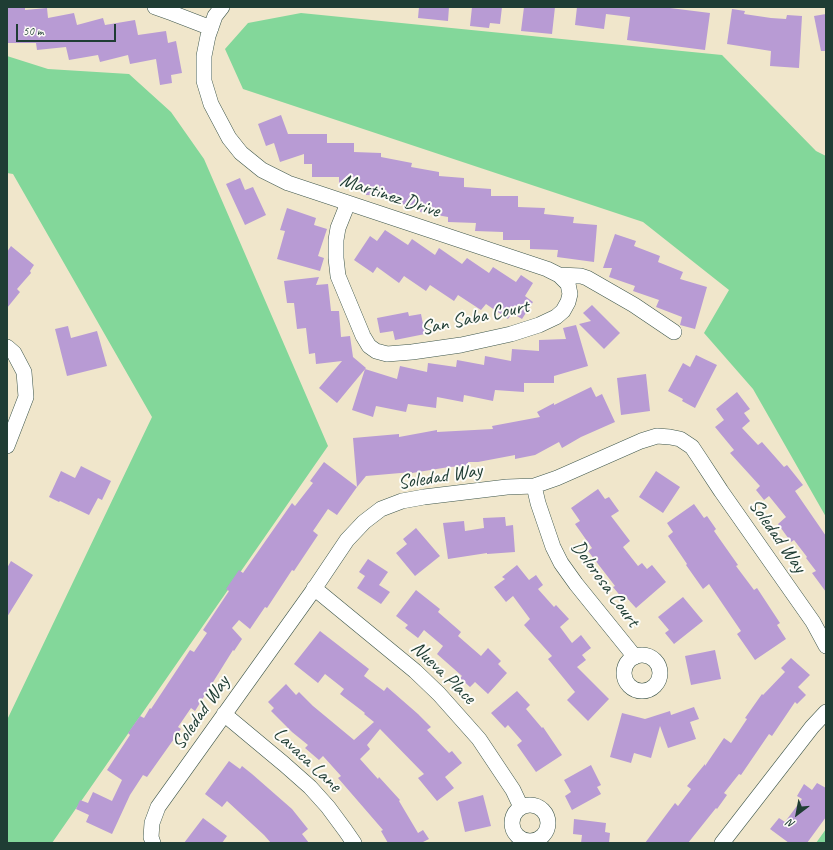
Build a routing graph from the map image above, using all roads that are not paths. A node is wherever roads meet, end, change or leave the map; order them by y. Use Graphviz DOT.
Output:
graph roads {
  1 [pos="155,7"];
  2 [pos="222,7"];
  3 [pos="211,28"];
  4 [pos="348,203"];
  5 [pos="559,275"];
  6 [pos="674,332"];
  7 [pos="7,346"];
  8 [pos="7,446"];
  9 [pos="534,486"];
  10 [pos="314,588"];
  11 [pos="813,622"];
  12 [pos="826,638"];
  13 [pos="826,646"];
  14 [pos="635,657"];
  15 [pos="826,712"];
  16 [pos="224,714"];
  17 [pos="521,807"];
  18 [pos="153,843"];
  19 [pos="354,843"];
  20 [pos="722,843"];
  1 -- 3 [label="street"];
  2 -- 3 [label="street, Martinez Drive"];
  3 -- 4 [label="street, Martinez Drive"];
  4 -- 5 [label="street, Martinez Drive"];
  4 -- 5 [label="street, San Saba Court"];
  5 -- 6 [label="street, Martinez Drive"];
  7 -- 8 [label="street"];
  9 -- 10 [label="street, Soledad Way"];
  9 -- 11 [label="street, Soledad Way"];
  9 -- 14 [label="street, Dolorosa Court"];
  10 -- 16 [label="street, Soledad Way"];
  10 -- 17 [label="street, Nueva Place"];
  11 -- 12 [label="street, Soledad Way"];
  11 -- 13 [label="street, Soledad Way"];
  15 -- 20 [label="street"];
  16 -- 18 [label="street, Soledad Way"];
  16 -- 19 [label="street, Lavaca Lane"];
}
